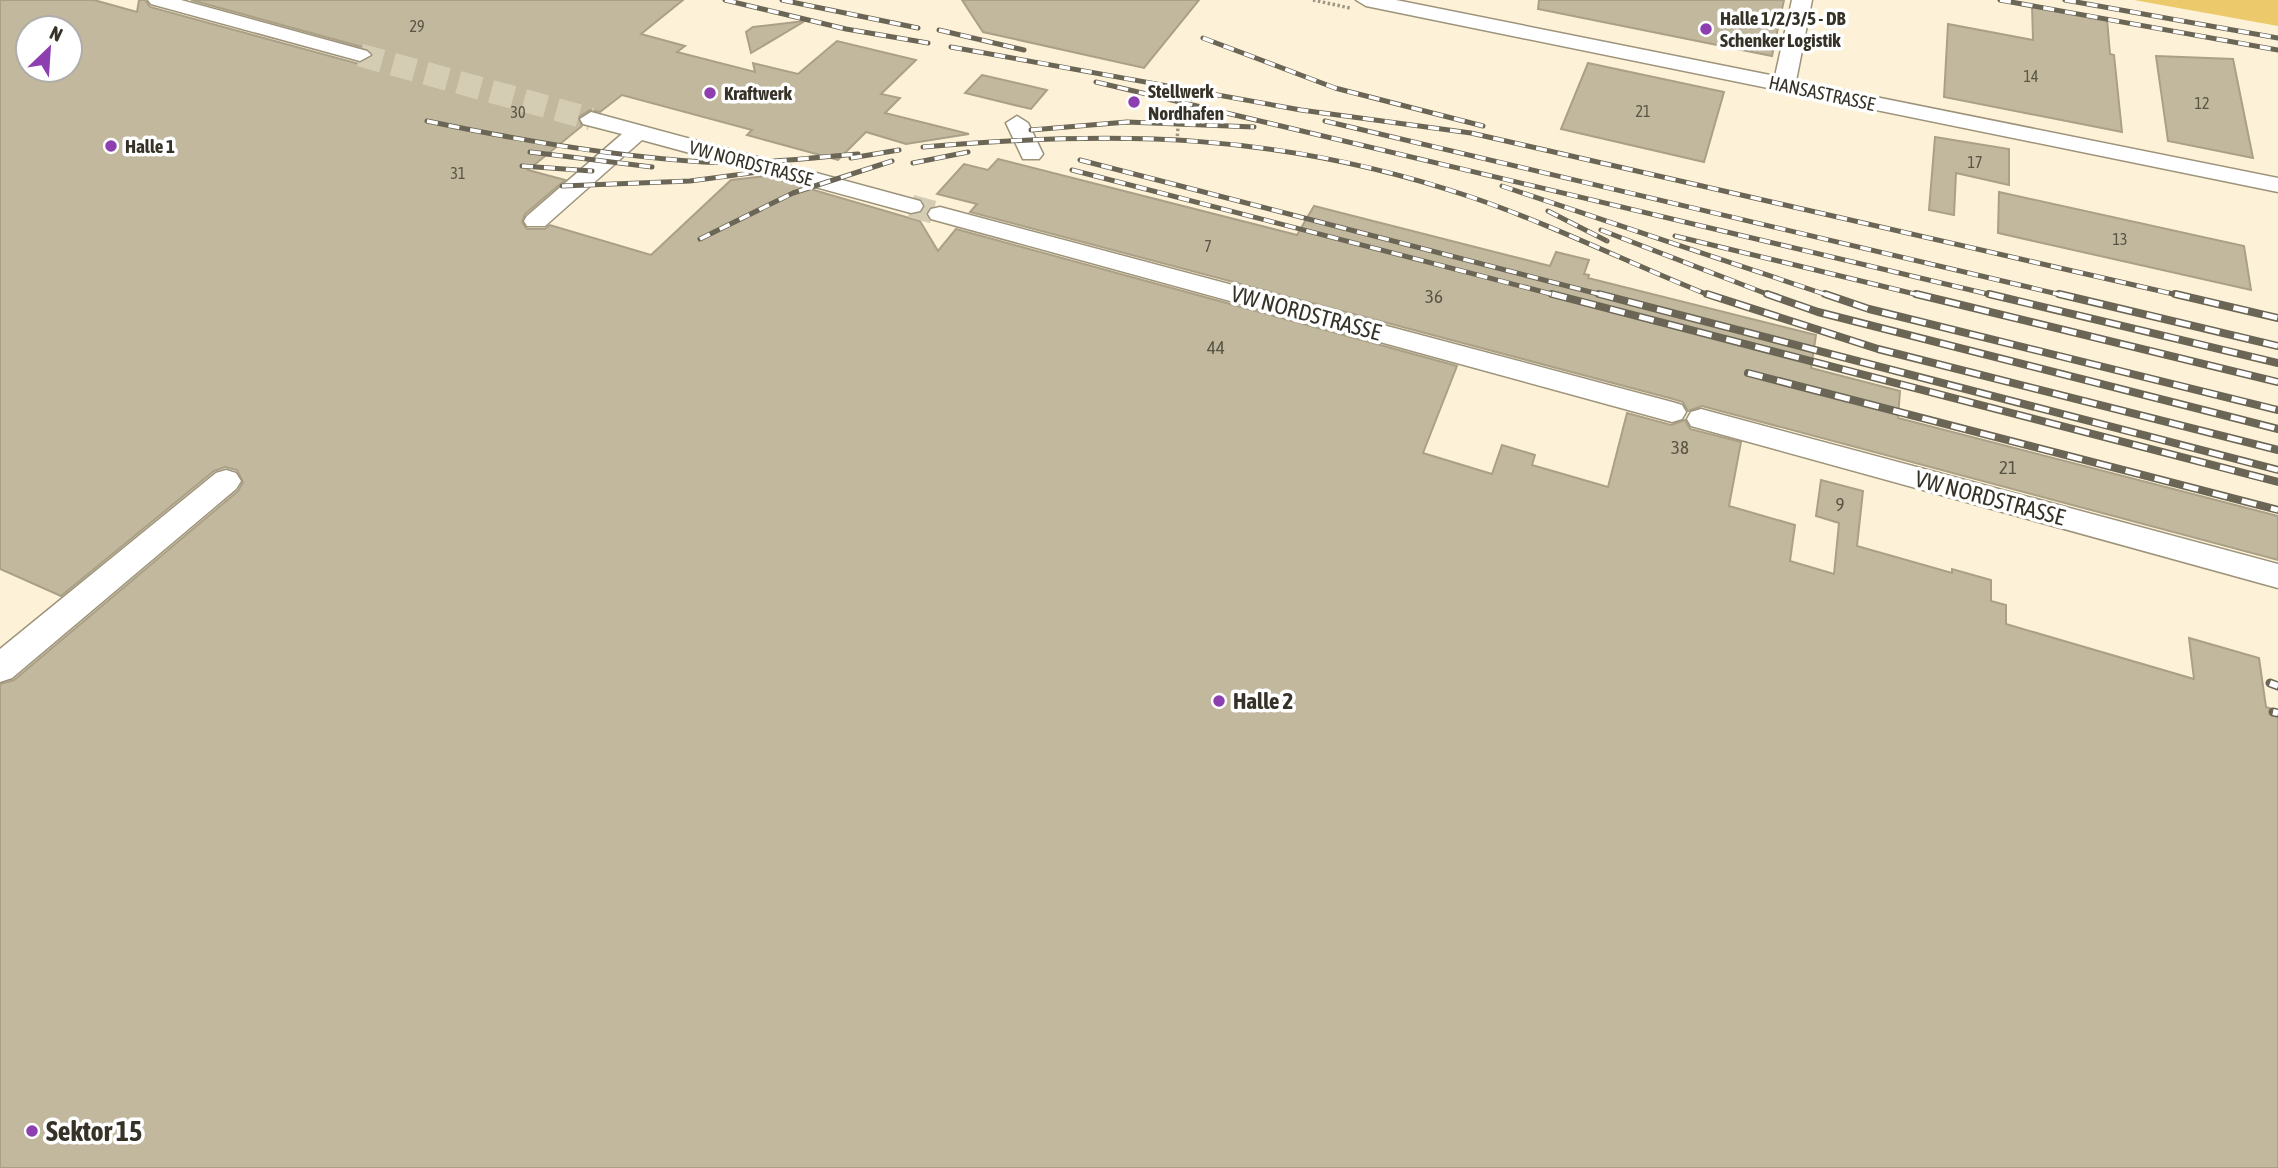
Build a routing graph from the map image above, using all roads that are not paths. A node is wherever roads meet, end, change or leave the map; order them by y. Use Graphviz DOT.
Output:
graph roads {
  1 [pos="158,0"];
  2 [pos="1366,0"];
  3 [pos="1802,0"];
  4 [pos="360,55"];
  5 [pos="1784,85"];
  6 [pos="591,119"];
  7 [pos="1017,123"];
  8 [pos="638,132"];
  9 [pos="1031,154"];
  10 [pos="2278,185"];
  11 [pos="911,206"];
  12 [pos="940,214"];
  13 [pos="536,221"];
  14 [pos="1672,412"];
  15 [pos="1702,419"];
  16 [pos="226,481"];
  17 [pos="2278,576"];
  18 [pos="0,668"];
  1 -- 4 [label="street"];
  2 -- 5 [label="street, HANSASTRASSE"];
  3 -- 5 [label="street"];
  5 -- 10 [label="street, HANSASTRASSE"];
  6 -- 8 [label="street, VW NORDSTRASSE"];
  7 -- 9 [label="street"];
  8 -- 11 [label="street, VW NORDSTRASSE"];
  8 -- 13 [label="street"];
  12 -- 14 [label="street, VW NORDSTRASSE"];
  15 -- 17 [label="street, VW NORDSTRASSE"];
  16 -- 18 [label="street"];
}
